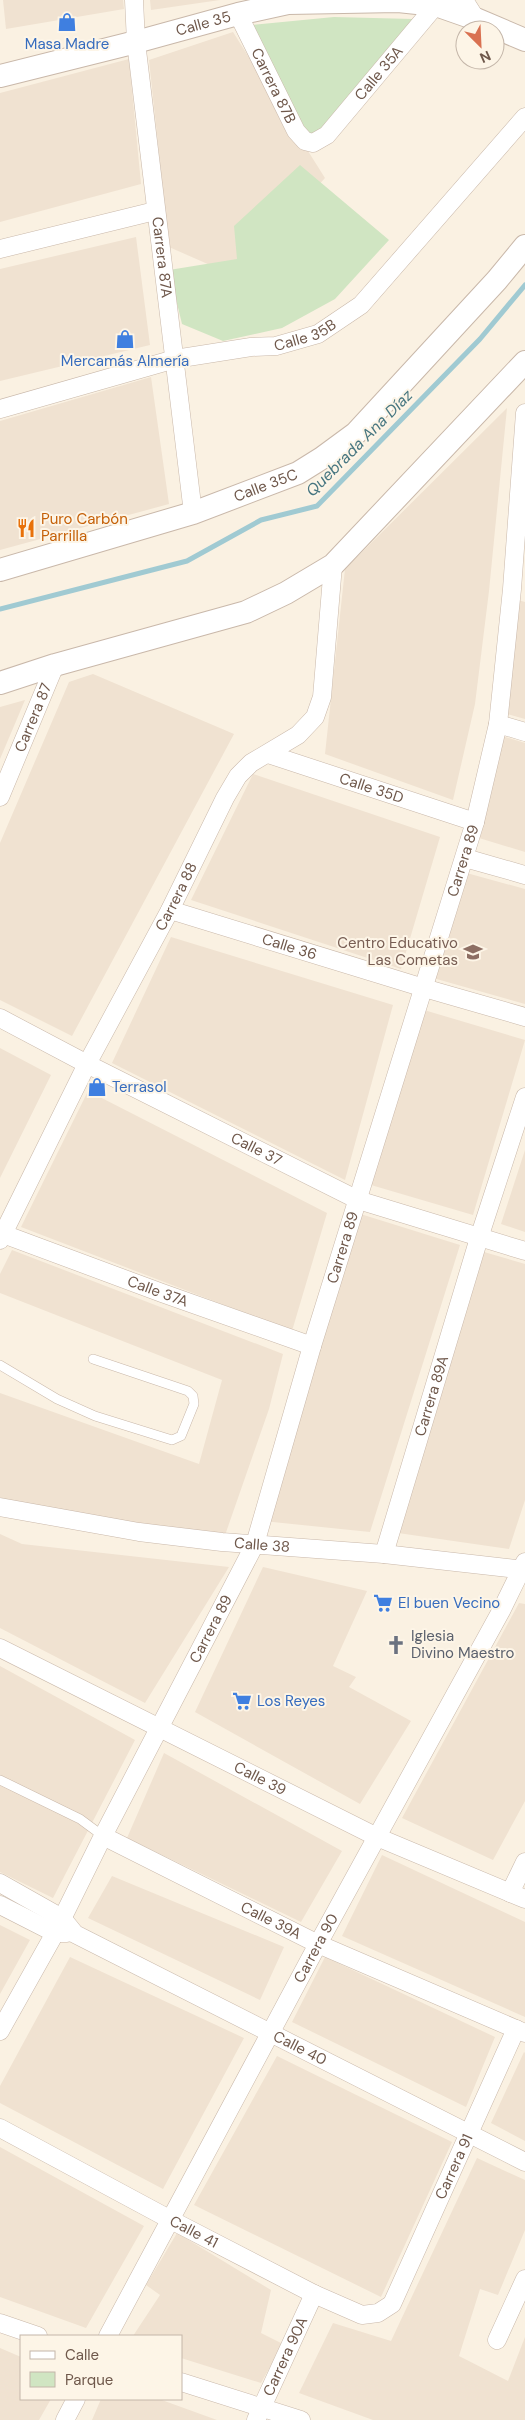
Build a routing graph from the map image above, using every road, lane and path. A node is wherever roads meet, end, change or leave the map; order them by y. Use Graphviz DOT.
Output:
graph roads {
  1 [pos="134,0"];
  2 [pos="464,0"];
  3 [pos="436,5"];
  4 [pos="238,14"];
  5 [pos="476,19"];
  6 [pos="525,40"];
  7 [pos="136,42"];
  8 [pos="0,76"];
  9 [pos="525,117"];
  10 [pos="321,140"];
  11 [pos="155,211"];
  12 [pos="525,246"];
  13 [pos="0,249"];
  14 [pos="175,359"];
  15 [pos="525,362"];
  16 [pos="0,409"];
  17 [pos="525,413"];
  18 [pos="193,513"];
  19 [pos="521,522"];
  20 [pos="333,566"];
  21 [pos="0,570"];
  22 [pos="518,590"];
  23 [pos="55,665"];
  24 [pos="0,683"];
  25 [pos="498,724"];
  26 [pos="525,732"];
  27 [pos="268,754"];
  28 [pos="0,797"];
  29 [pos="476,822"];
  30 [pos="465,858"];
  31 [pos="525,875"];
  32 [pos="170,910"];
  33 [pos="424,988"];
  34 [pos="525,1017"];
  35 [pos="0,1018"];
  36 [pos="87,1064"];
  37 [pos="525,1097"];
  38 [pos="358,1200"];
  39 [pos="1,1237"];
  40 [pos="479,1238"];
  41 [pos="525,1251"];
  42 [pos="312,1346"];
  43 [pos="93,1359"];
  44 [pos="0,1365"];
  45 [pos="0,1507"];
  46 [pos="255,1544"];
  47 [pos="384,1554"];
  48 [pos="524,1567"];
  49 [pos="0,1648"];
  50 [pos="160,1729"];
  51 [pos="0,1780"];
  52 [pos="103,1836"];
  53 [pos="377,1837"];
  54 [pos="525,1862"];
  55 [pos="0,1883"];
  56 [pos="518,1896"];
  57 [pos="0,1905"];
  58 [pos="59,1926"];
  59 [pos="318,1944"];
  60 [pos="0,2031"];
  61 [pos="521,2031"];
  62 [pos="270,2033"];
  63 [pos="0,2128"];
  64 [pos="470,2135"];
  65 [pos="525,2162"];
  66 [pos="171,2220"];
  67 [pos="525,2279"];
  68 [pos="314,2294"];
  69 [pos="392,2304"];
  70 [pos="0,2323"];
  71 [pos="35,2335"];
  72 [pos="109,2335"];
  73 [pos="497,2340"];
  74 [pos="182,2382"];
  75 [pos="75,2400"];
  76 [pos="259,2414"];
  77 [pos="65,2420"];
  78 [pos="301,2420"];
  1 -- 7 [label="street, Carrera 87A"];
  2 -- 5 [label="street"];
  3 -- 4 [label="street, Calle 35"];
  3 -- 5 [label="street, Calle 35"];
  3 -- 10 [label="street, Calle 35A"];
  4 -- 7 [label="street, Calle 35"];
  4 -- 10 [label="street, Carrera 87B"];
  5 -- 6 [label="street, Calle 35"];
  7 -- 8 [label="street, Calle 35"];
  7 -- 11 [label="street, Carrera 87A"];
  9 -- 14 [label="street, Calle 35B"];
  11 -- 13 [label="street"];
  11 -- 14 [label="street, Carrera 87A"];
  12 -- 18 [label="street, Calle 35C"];
  14 -- 16 [label="street, Calle 35B"];
  14 -- 18 [label="street, Carrera 87A"];
  15 -- 20 [label="street"];
  17 -- 19 [label="street, Carrera 89"];
  18 -- 21 [label="street, Calle 35C"];
  19 -- 22 [label="street, Carrera 89"];
  20 -- 23 [label="street"];
  20 -- 27 [label="street, Carrera 88"];
  22 -- 25 [label="street, Carrera 89"];
  23 -- 24 [label="street"];
  23 -- 28 [label="street, Carrera 87"];
  25 -- 26 [label="street"];
  25 -- 29 [label="street, Carrera 89"];
  27 -- 29 [label="street, Calle 35D"];
  27 -- 32 [label="street, Carrera 88"];
  29 -- 30 [label="street, Carrera 89"];
  30 -- 31 [label="street"];
  30 -- 33 [label="street, Carrera 89"];
  32 -- 33 [label="street, Calle 36"];
  32 -- 36 [label="street, Carrera 88"];
  33 -- 34 [label="street, Calle 36"];
  33 -- 38 [label="street, Carrera 89"];
  35 -- 36 [label="street, Calle 37"];
  36 -- 38 [label="street, Calle 37"];
  36 -- 39 [label="street, Carrera 88"];
  37 -- 40 [label="street, Carrera 89A"];
  38 -- 40 [label="street, Calle 37"];
  38 -- 42 [label="street, Carrera 89"];
  39 -- 42 [label="street, Calle 37A"];
  40 -- 41 [label="street, Calle 37"];
  40 -- 47 [label="street, Carrera 89A"];
  42 -- 46 [label="street, Carrera 89"];
  43 -- 44 [label="lane"];
  45 -- 46 [label="street, Calle 38"];
  46 -- 47 [label="street, Calle 38"];
  46 -- 50 [label="street, Carrera 89"];
  47 -- 48 [label="street, Calle 38"];
  48 -- 53 [label="street, Carrera 90"];
  49 -- 50 [label="street, Calle 39"];
  50 -- 52 [label="street, Carrera 89"];
  50 -- 53 [label="street, Calle 39"];
  51 -- 52 [label="lane"];
  52 -- 58 [label="street, Carrera 89"];
  52 -- 59 [label="street, Calle 39A"];
  53 -- 56 [label="street, Calle 39"];
  53 -- 59 [label="street, Carrera 90"];
  54 -- 56 [label="street"];
  55 -- 58 [label="street, Calle 40"];
  57 -- 58 [label="street, Calle 40"];
  58 -- 60 [label="street, Carrera 89"];
  58 -- 62 [label="street, Calle 40"];
  59 -- 61 [label="street, Calle 39A"];
  59 -- 62 [label="street, Carrera 90"];
  61 -- 64 [label="street, Carrera 91"];
  62 -- 64 [label="street, Calle 40"];
  62 -- 66 [label="street, Carrera 90"];
  63 -- 66 [label="street, Calle 41"];
  64 -- 65 [label="street, Calle 40"];
  64 -- 69 [label="street, Carrera 91"];
  66 -- 68 [label="street, Calle 41"];
  66 -- 72 [label="street, Carrera 90"];
  67 -- 73 [label="street"];
  68 -- 69 [label="street, Calle 41"];
  68 -- 76 [label="street, Carrera 90A"];
  70 -- 71 [label="street"];
  74 -- 76 [label="street"];
  75 -- 77 [label="street"];
  76 -- 78 [label="street"];
}
